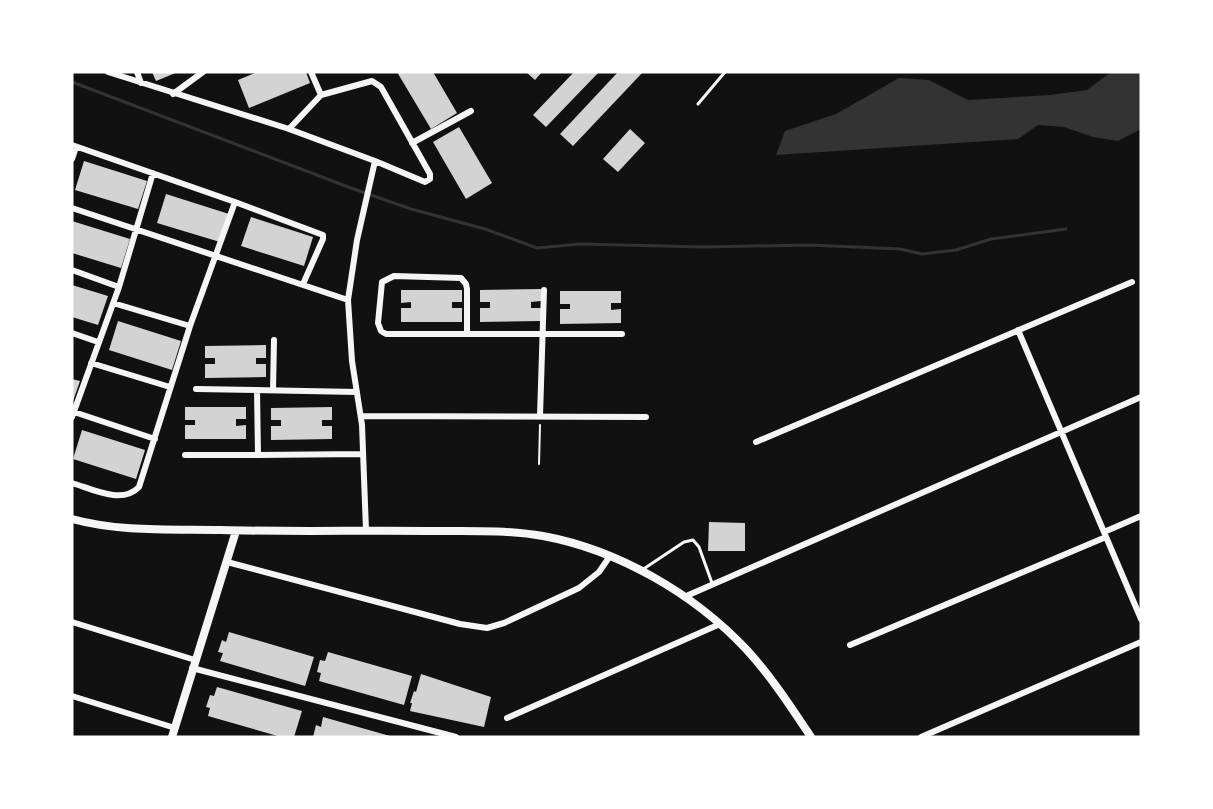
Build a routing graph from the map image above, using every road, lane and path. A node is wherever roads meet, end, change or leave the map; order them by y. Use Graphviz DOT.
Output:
graph roads {
  1 [pos="108,72"];
  2 [pos="137,72"];
  3 [pos="202,72"];
  4 [pos="311,72"];
  5 [pos="725,72"];
  6 [pos="141,83"];
  7 [pos="173,94"];
  8 [pos="321,95"];
  9 [pos="698,104"];
  10 [pos="471,111"];
  11 [pos="290,129"];
  12 [pos="412,143"];
  13 [pos="74,146"];
  14 [pos="72,159"];
  15 [pos="375,161"];
  16 [pos="153,173"];
  17 [pos="235,202"];
  18 [pos="72,208"];
  19 [pos="135,229"];
  20 [pos="216,257"];
  21 [pos="72,270"];
  22 [pos="1132,282"];
  23 [pos="303,284"];
  24 [pos="119,287"];
  25 [pos="544,290"];
  26 [pos="348,300"];
  27 [pos="113,303"];
  28 [pos="190,326"];
  29 [pos="1018,330"];
  30 [pos="72,333"];
  31 [pos="467,334"];
  32 [pos="544,334"];
  33 [pos="622,334"];
  34 [pos="274,339"];
  35 [pos="98,342"];
  36 [pos="91,363"];
  37 [pos="170,387"];
  38 [pos="196,388"];
  39 [pos="257,390"];
  40 [pos="273,390"];
  41 [pos="357,392"];
  42 [pos="1141,397"];
  43 [pos="73,415"];
  44 [pos="362,416"];
  45 [pos="540,416"];
  46 [pos="646,417"];
  47 [pos="1061,432"];
  48 [pos="155,439"];
  49 [pos="756,442"];
  50 [pos="363,454"];
  51 [pos="186,455"];
  52 [pos="258,455"];
  53 [pos="539,464"];
  54 [pos="72,483"];
  55 [pos="1141,516"];
  56 [pos="72,519"];
  57 [pos="366,530"];
  58 [pos="236,531"];
  59 [pos="1105,535"];
  60 [pos="610,556"];
  61 [pos="227,562"];
  62 [pos="640,571"];
  63 [pos="713,585"];
  64 [pos="684,597"];
  65 [pos="1141,619"];
  66 [pos="72,622"];
  67 [pos="720,624"];
  68 [pos="1141,642"];
  69 [pos="850,645"];
  70 [pos="193,664"];
  71 [pos="72,696"];
  72 [pos="507,718"];
  73 [pos="173,732"];
  74 [pos="456,737"];
  75 [pos="811,737"];
  76 [pos="921,737"];
  1 -- 6 [label="street"];
  2 -- 6 [label="street"];
  3 -- 7 [label="street"];
  4 -- 8 [label="street"];
  5 -- 9 [label="lane"];
  6 -- 7 [label="street"];
  7 -- 11 [label="street"];
  8 -- 11 [label="street"];
  8 -- 12 [label="street"];
  10 -- 12 [label="street"];
  11 -- 15 [label="street"];
  12 -- 15 [label="street"];
  13 -- 14 [label="street"];
  13 -- 16 [label="street"];
  15 -- 26 [label="street"];
  16 -- 17 [label="street"];
  16 -- 19 [label="street"];
  17 -- 20 [label="street"];
  17 -- 23 [label="street"];
  18 -- 19 [label="street"];
  19 -- 20 [label="street"];
  19 -- 24 [label="street"];
  20 -- 23 [label="street"];
  20 -- 28 [label="street"];
  21 -- 24 [label="street"];
  22 -- 29 [label="street"];
  23 -- 26 [label="street"];
  24 -- 27 [label="street"];
  25 -- 32 [label="street"];
  26 -- 41 [label="street"];
  27 -- 28 [label="street"];
  27 -- 35 [label="street"];
  28 -- 37 [label="street"];
  29 -- 47 [label="street"];
  29 -- 49 [label="street"];
  30 -- 35 [label="street"];
  31 -- 31 [label="street"];
  31 -- 32 [label="street"];
  32 -- 33 [label="street"];
  32 -- 45 [label="street"];
  34 -- 40 [label="street"];
  35 -- 36 [label="street"];
  36 -- 37 [label="street"];
  36 -- 43 [label="street"];
  37 -- 48 [label="street"];
  38 -- 39 [label="street"];
  39 -- 40 [label="street"];
  39 -- 52 [label="street"];
  40 -- 41 [label="street"];
  41 -- 44 [label="street"];
  42 -- 47 [label="street"];
  43 -- 48 [label="street"];
  44 -- 45 [label="street"];
  44 -- 50 [label="street"];
  45 -- 46 [label="street"];
  45 -- 53 [label="path"];
  47 -- 59 [label="street"];
  47 -- 63 [label="street"];
  48 -- 54 [label="street"];
  50 -- 52 [label="street"];
  50 -- 57 [label="street"];
  51 -- 52 [label="street"];
  55 -- 59 [label="street"];
  56 -- 58 [label="street"];
  57 -- 58 [label="street"];
  57 -- 60 [label="street"];
  58 -- 61 [label="street"];
  59 -- 65 [label="street"];
  59 -- 69 [label="street"];
  60 -- 61 [label="street"];
  60 -- 62 [label="street"];
  61 -- 70 [label="street"];
  62 -- 63 [label="lane"];
  62 -- 64 [label="street"];
  63 -- 64 [label="street"];
  64 -- 67 [label="street"];
  66 -- 70 [label="street"];
  67 -- 72 [label="street"];
  67 -- 75 [label="street"];
  68 -- 76 [label="street"];
  70 -- 73 [label="street"];
  70 -- 74 [label="street"];
  71 -- 73 [label="street"];
}
